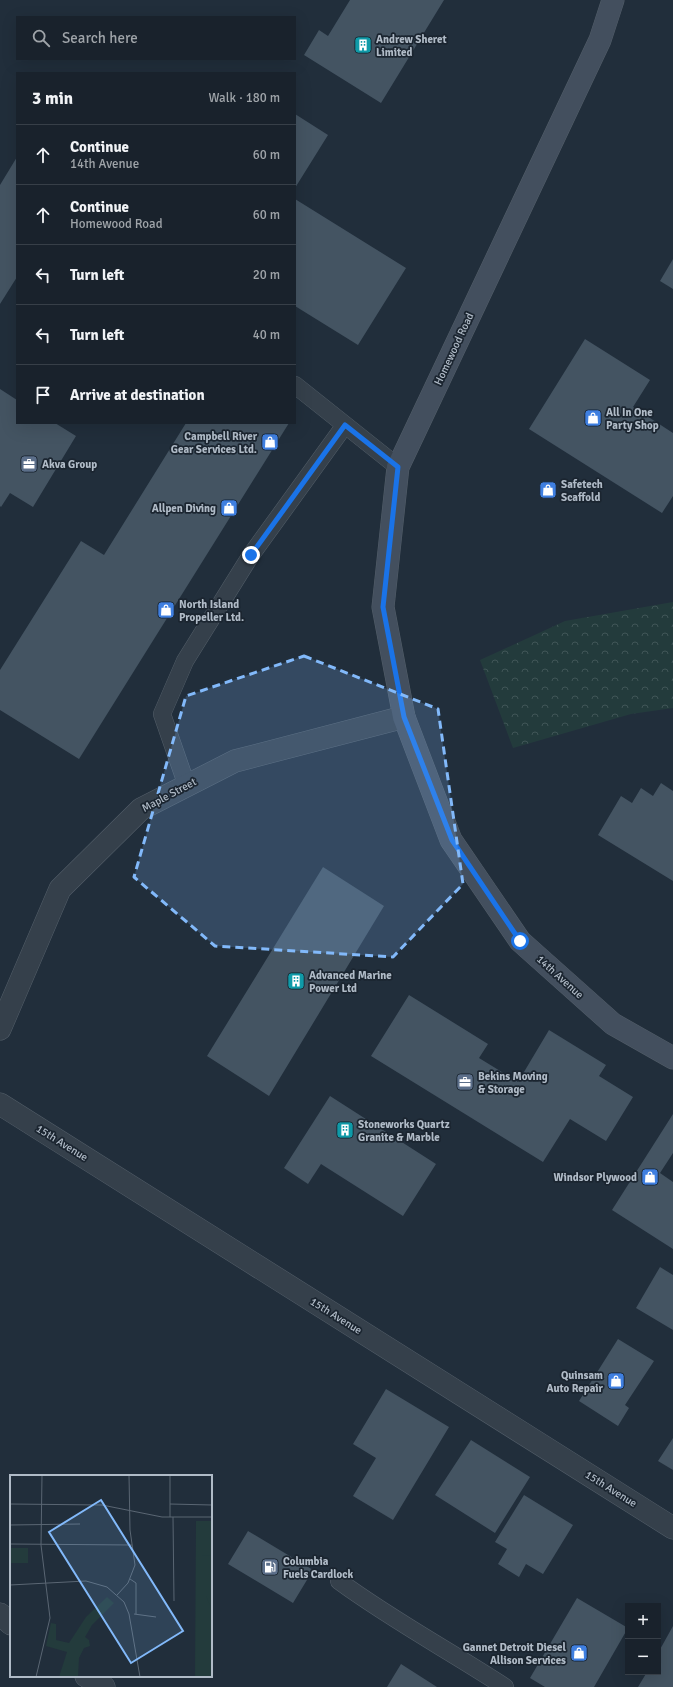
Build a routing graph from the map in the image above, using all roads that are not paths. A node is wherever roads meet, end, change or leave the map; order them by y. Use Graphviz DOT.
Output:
graph roads {
  1 [pos="613,0"];
  2 [pos="296,386"];
  3 [pos="345,425"];
  4 [pos="398,467"];
  5 [pos="404,717"];
  6 [pos="187,786"];
  7 [pos="0,1029"];
  8 [pos="673,1058"];
  9 [pos="0,1104"];
  10 [pos="673,1528"];
  11 [pos="339,1581"];
  12 [pos="0,1614"];
  13 [pos="10,1623"];
  14 [pos="88,1677"];
  15 [pos="104,1687"];
  16 [pos="505,1687"];
  1 -- 4 [label="main road, Homewood Road"];
  2 -- 3 [label="lane"];
  3 -- 4 [label="lane"];
  3 -- 6 [label="lane"];
  4 -- 5 [label="main road, Homewood Road"];
  5 -- 6 [label="street, Maple Street"];
  5 -- 8 [label="main road, 14th Avenue"];
  6 -- 7 [label="street, Maple Street"];
  9 -- 10 [label="street, 15th Avenue"];
  11 -- 16 [label="lane"];
  12 -- 13 [label="street"];
  14 -- 15 [label="street"];
}
